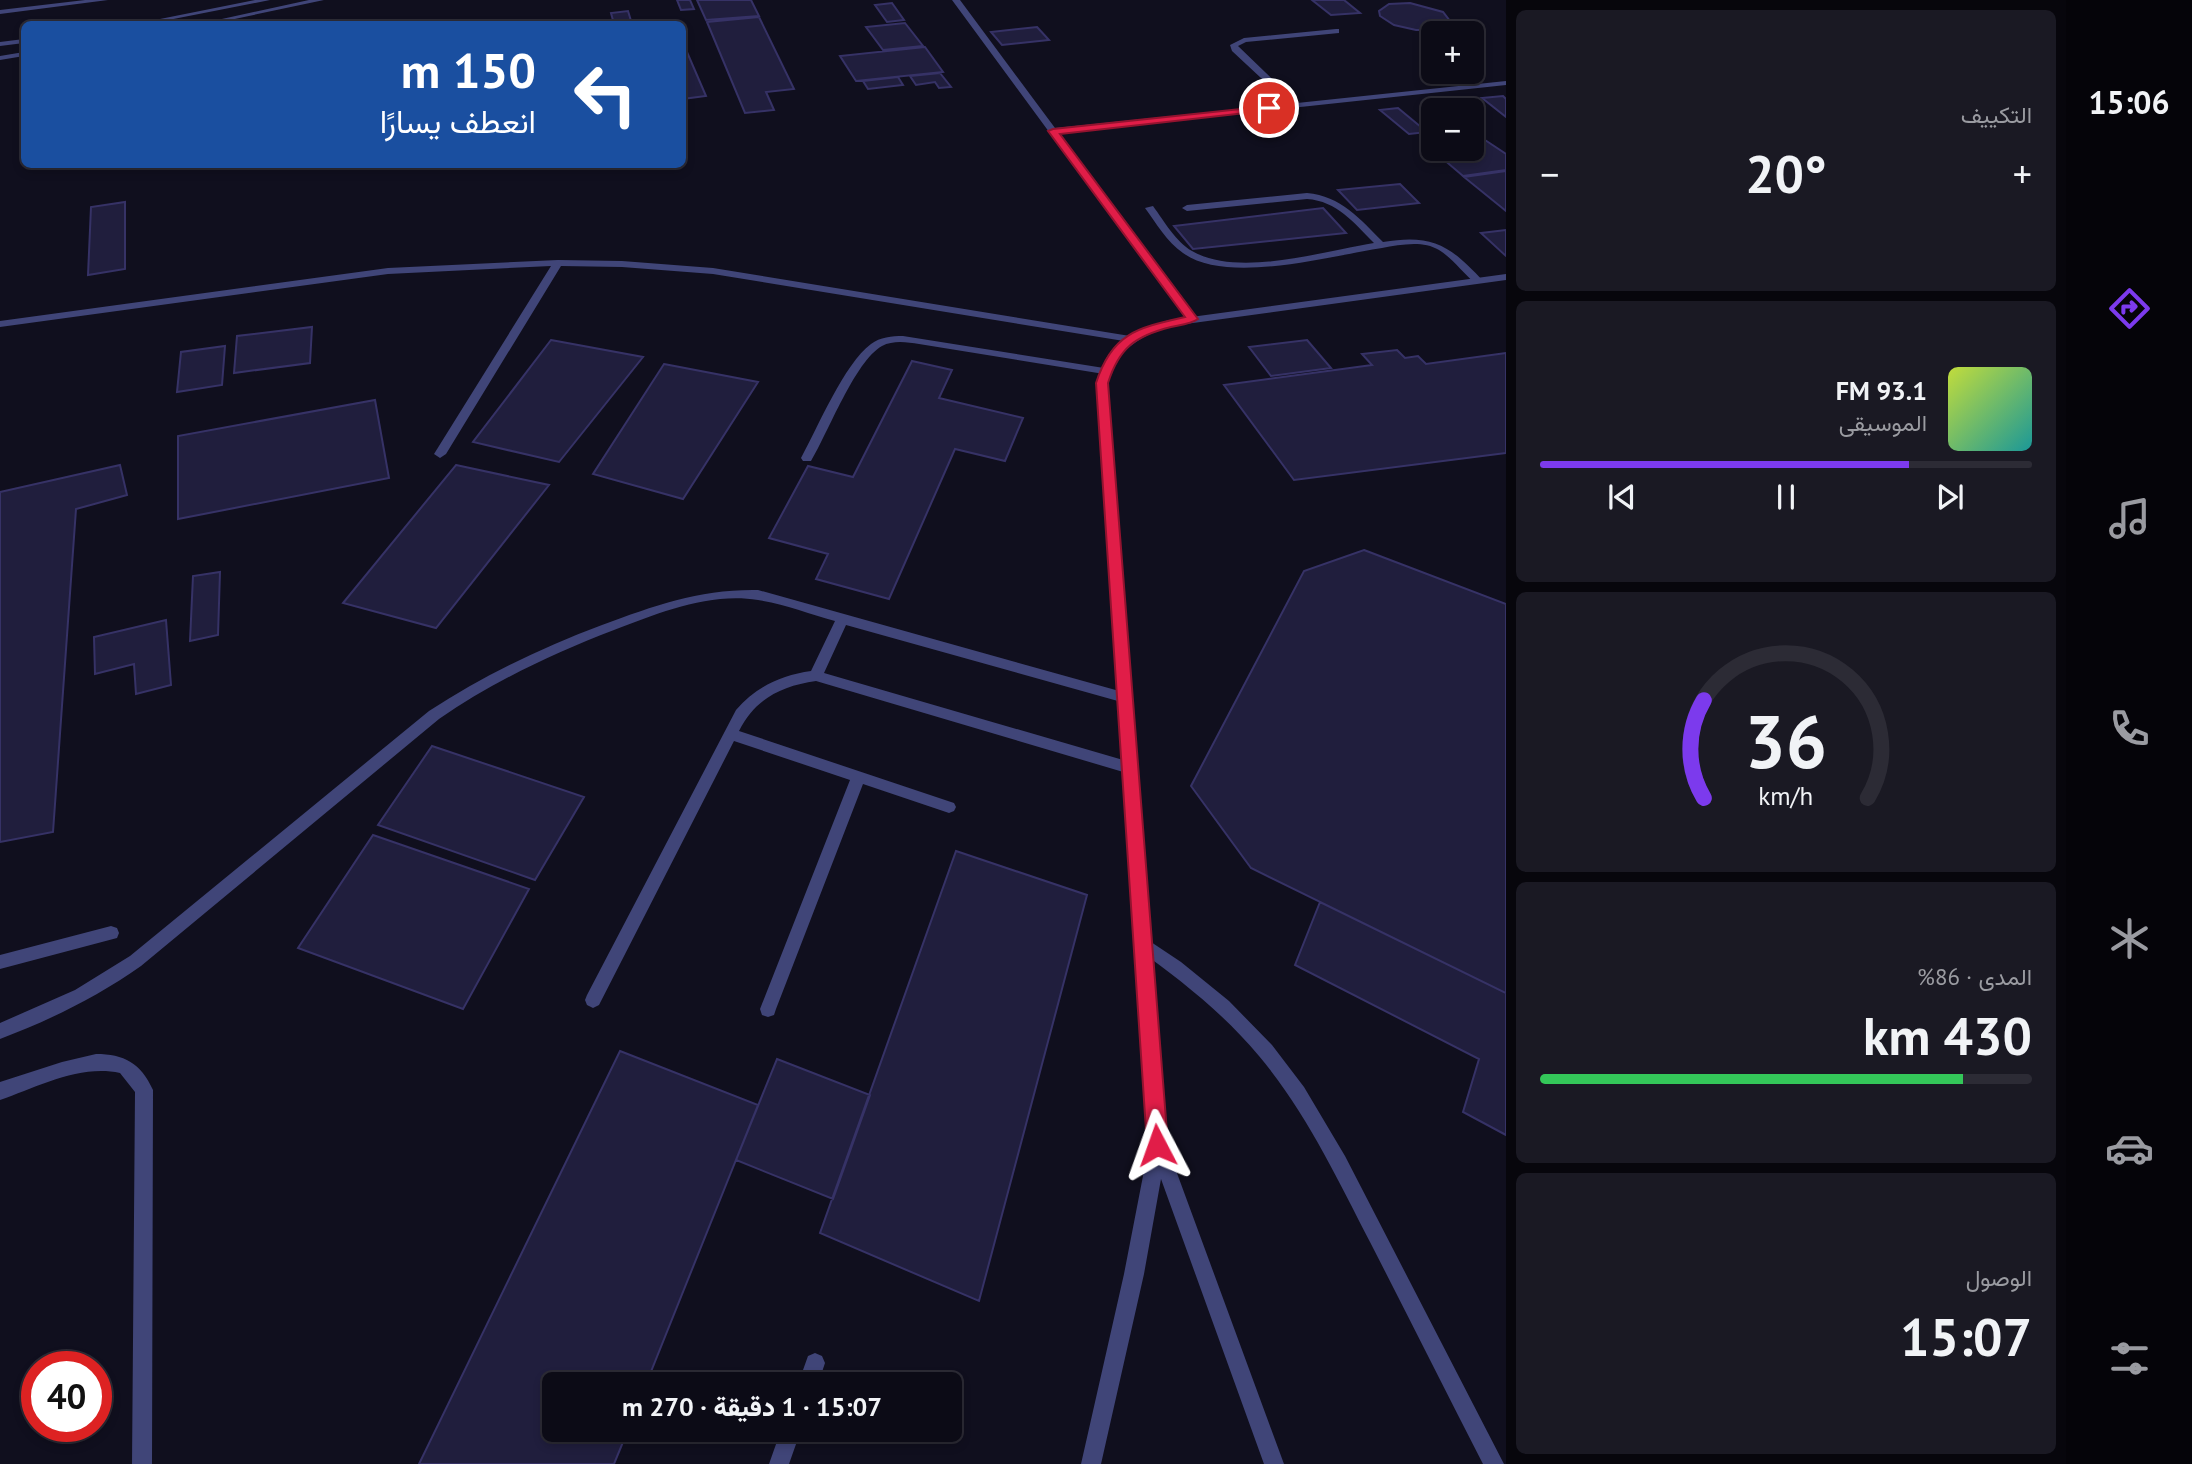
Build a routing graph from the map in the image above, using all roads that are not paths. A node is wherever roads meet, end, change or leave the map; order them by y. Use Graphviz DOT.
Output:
graph roads {
  1 [pos="104,0"];
  2 [pos="266,0"];
  3 [pos="320,0"];
  4 [pos="956,0"];
  5 [pos="0,12"];
  6 [pos="155,21"];
  7 [pos="218,21"];
  8 [pos="1336,31"];
  9 [pos="21,41"];
  10 [pos="0,44"];
  11 [pos="21,54"];
  12 [pos="0,58"];
  13 [pos="1506,83"];
  14 [pos="1296,106"];
  15 [pos="1053,131"];
  16 [pos="1150,208"];
  17 [pos="1187,208"];
  18 [pos="1381,246"];
  19 [pos="558,263"];
  20 [pos="1506,277"];
  21 [pos="1478,281"];
  22 [pos="1192,319"];
  23 [pos="0,324"];
  24 [pos="1130,339"];
  25 [pos="1104,371"];
  26 [pos="440,453"];
  27 [pos="807,458"];
  28 [pos="842,618"];
  29 [pos="816,676"];
  30 [pos="1125,698"];
  31 [pos="730,734"];
  32 [pos="1130,768"];
  33 [pos="859,776"];
  34 [pos="949,807"];
  35 [pos="111,933"];
  36 [pos="1142,943"];
  37 [pos="0,962"];
  38 [pos="593,1000"];
  39 [pos="768,1009"];
  40 [pos="0,1031"];
  41 [pos="0,1091"];
  42 [pos="1157,1145"];
  43 [pos="815,1363"];
  44 [pos="812,1372"];
  45 [pos="787,1442"];
  46 [pos="142,1464"];
  47 [pos="779,1464"];
  48 [pos="1091,1464"];
  49 [pos="1274,1464"];
  50 [pos="1494,1464"];
  1 -- 5 [label="street"];
  2 -- 6 [label="street"];
  3 -- 7 [label="street"];
  4 -- 15 [label="street"];
  8 -- 14 [label="street"];
  9 -- 10 [label="street"];
  11 -- 12 [label="street"];
  13 -- 14 [label="street"];
  14 -- 15 [label="street"];
  15 -- 22 [label="street"];
  16 -- 18 [label="street"];
  17 -- 18 [label="street"];
  18 -- 21 [label="street"];
  19 -- 23 [label="street"];
  19 -- 24 [label="street"];
  19 -- 26 [label="street"];
  20 -- 21 [label="street"];
  21 -- 22 [label="street"];
  22 -- 24 [label="street"];
  24 -- 25 [label="street"];
  25 -- 27 [label="street"];
  25 -- 30 [label="street"];
  28 -- 29 [label="street"];
  28 -- 30 [label="street"];
  28 -- 40 [label="street"];
  29 -- 31 [label="street"];
  29 -- 32 [label="street"];
  30 -- 32 [label="street"];
  31 -- 33 [label="street"];
  31 -- 38 [label="street"];
  32 -- 36 [label="street"];
  33 -- 34 [label="street"];
  33 -- 39 [label="street"];
  35 -- 37 [label="street"];
  36 -- 42 [label="street"];
  36 -- 50 [label="street"];
  41 -- 46 [label="street"];
  42 -- 48 [label="street"];
  42 -- 49 [label="street"];
  43 -- 44 [label="street"];
  45 -- 47 [label="street"];
}
